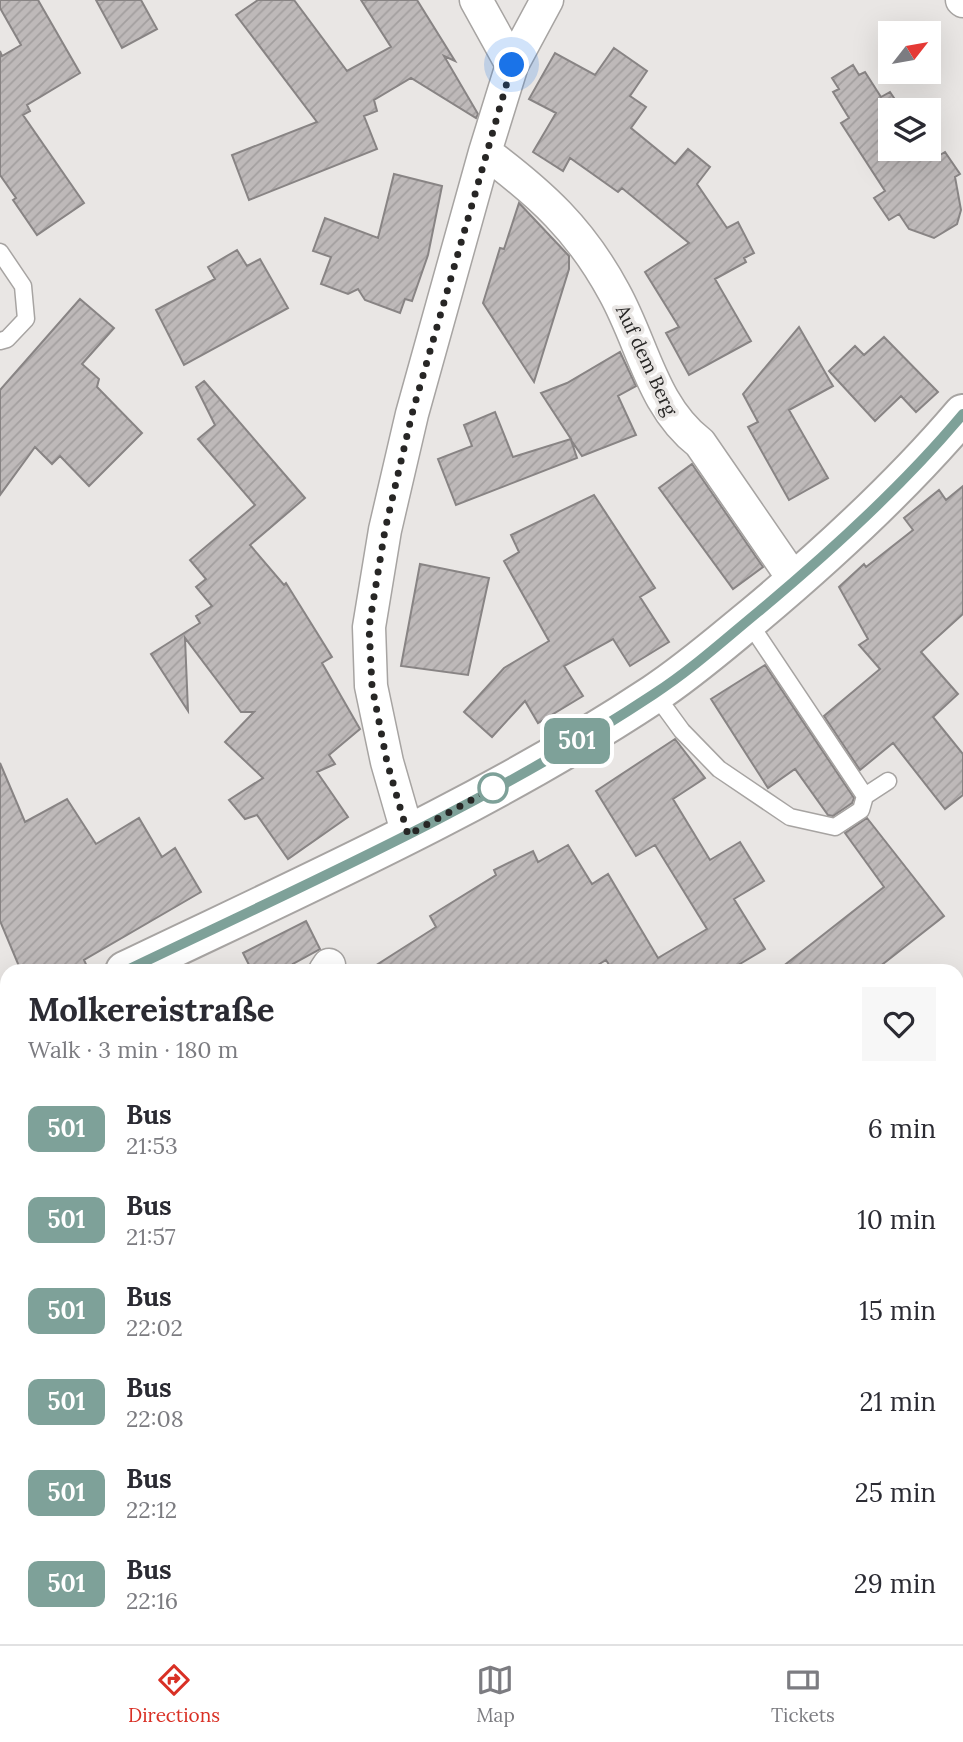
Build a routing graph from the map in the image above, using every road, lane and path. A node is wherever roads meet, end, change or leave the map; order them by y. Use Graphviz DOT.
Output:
graph roads {
  1 [pos="476,0"];
  2 [pos="547,0"];
  3 [pos="512,65"];
  4 [pos="485,152"];
  5 [pos="0,252"];
  6 [pos="0,341"];
  7 [pos="963,414"];
  8 [pos="795,581"];
  9 [pos="748,621"];
  10 [pos="654,694"];
  11 [pos="888,781"];
  12 [pos="864,796"];
  13 [pos="408,835"];
  14 [pos="140,964"];
  1 -- 3 [label="street"];
  2 -- 3 [label="street"];
  3 -- 4 [label="street"];
  4 -- 8 [label="street, Auf dem Berg"];
  4 -- 13 [label="street"];
  5 -- 6 [label="lane"];
  7 -- 8 [label="main road"];
  8 -- 9 [label="main road"];
  9 -- 10 [label="main road"];
  9 -- 12 [label="lane"];
  10 -- 12 [label="lane"];
  10 -- 13 [label="main road"];
  11 -- 12 [label="lane"];
  13 -- 14 [label="main road"];
}
